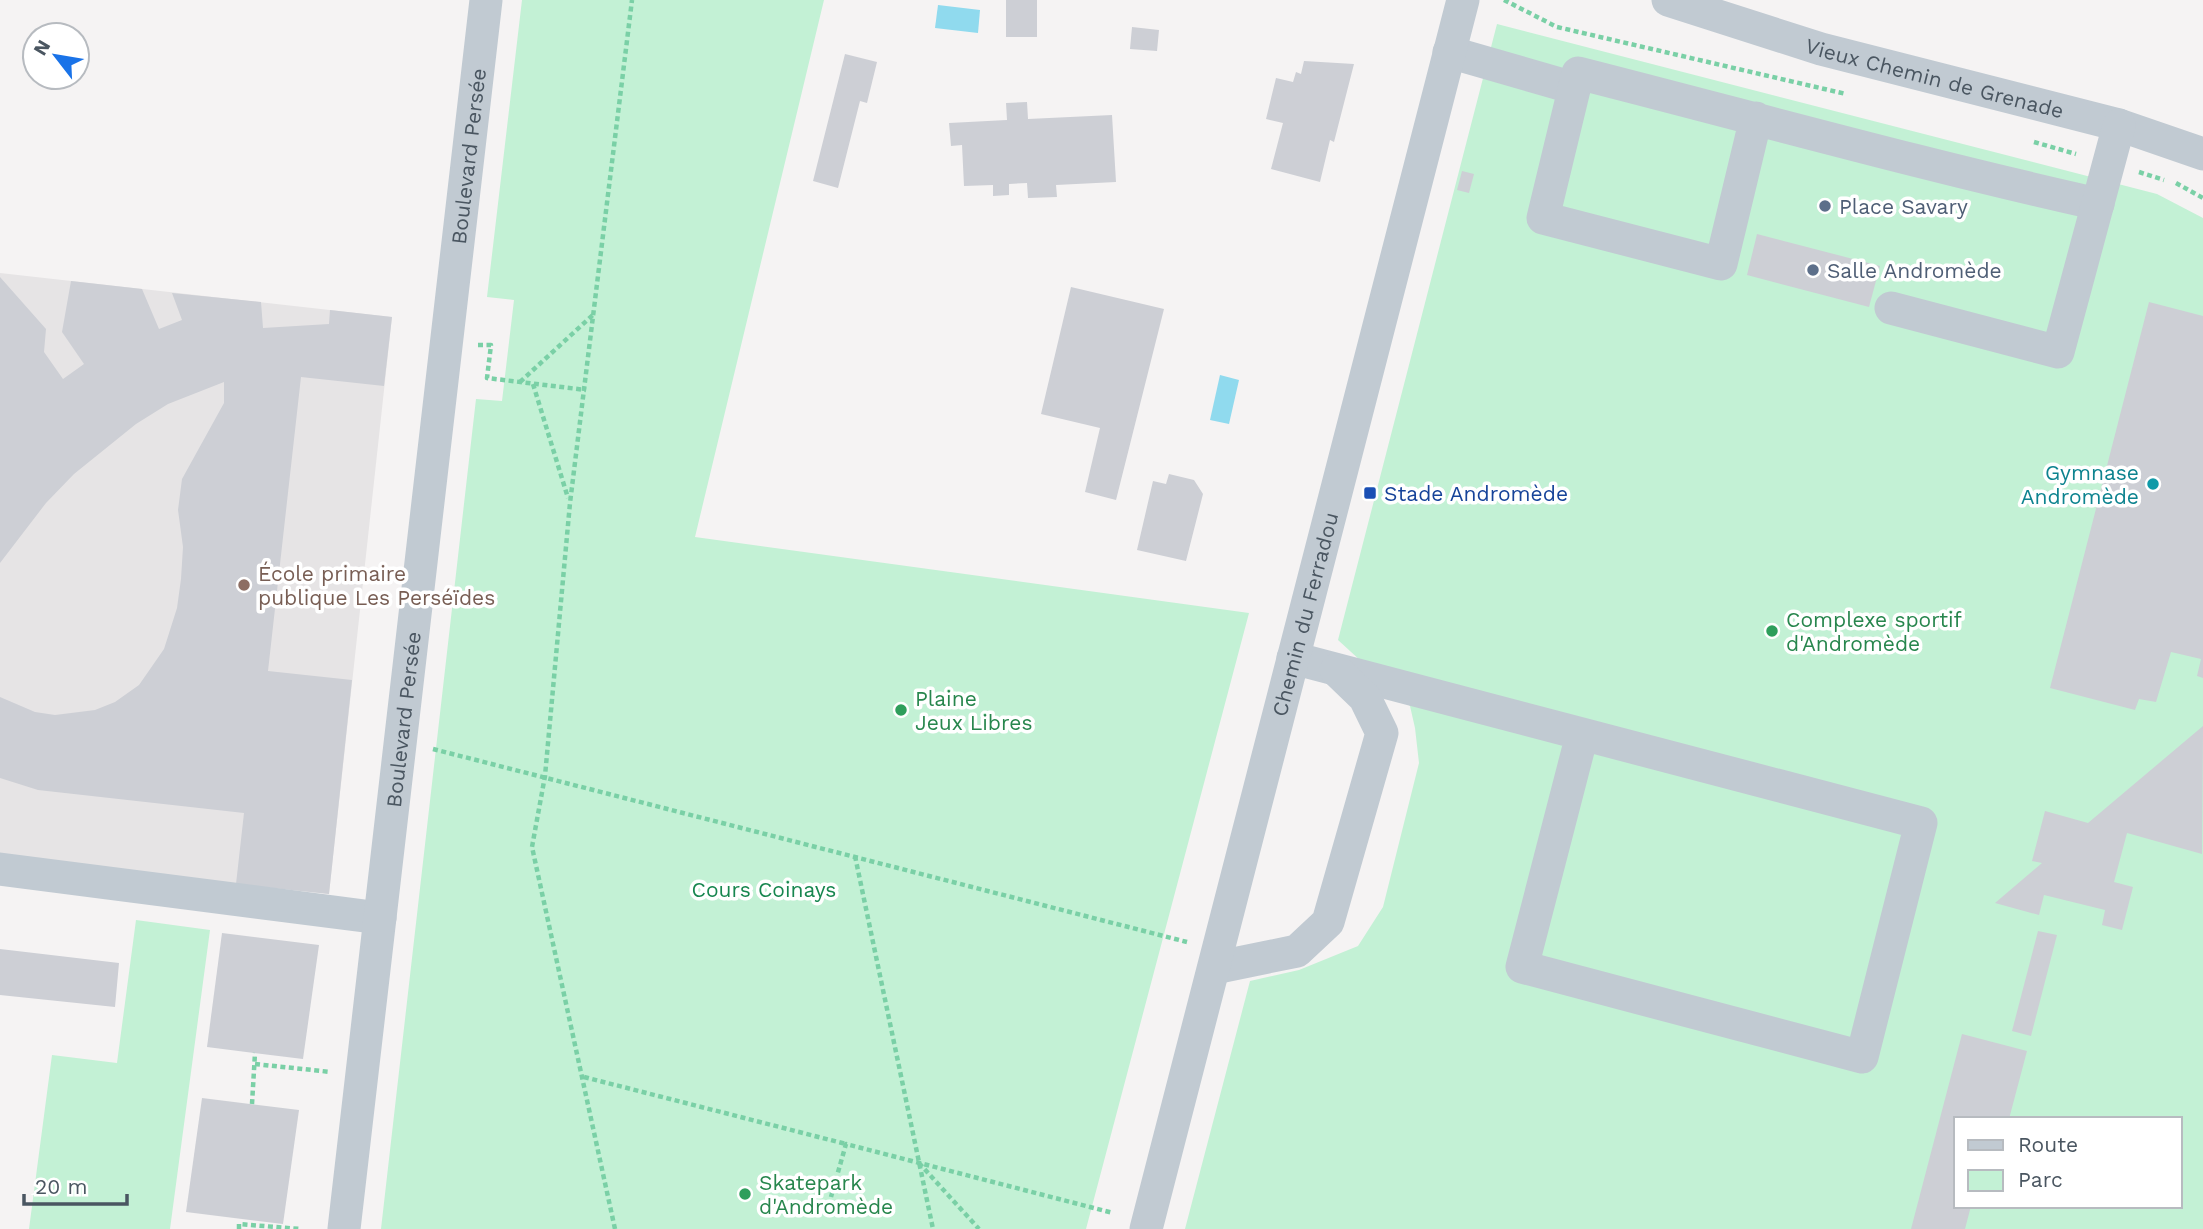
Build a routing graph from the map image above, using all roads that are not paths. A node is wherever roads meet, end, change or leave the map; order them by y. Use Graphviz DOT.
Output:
graph roads {
  1 [pos="486,0"];
  2 [pos="1463,0"];
  3 [pos="1668,0"];
  4 [pos="1449,52"];
  5 [pos="1576,80"];
  6 [pos="1756,118"];
  7 [pos="2119,125"];
  8 [pos="2203,154"];
  9 [pos="2098,204"];
  10 [pos="1891,308"];
  11 [pos="1293,658"];
  12 [pos="1336,670"];
  13 [pos="1582,734"];
  14 [pos="0,869"];
  15 [pos="380,918"];
  16 [pos="1216,958"];
  17 [pos="344,1229"];
  18 [pos="1146,1229"];
  1 -- 15 [label="street, Boulevard Persée"];
  2 -- 4 [label="street, Chemin du Ferradou"];
  3 -- 7 [label="street, Vieux Chemin de Grenade"];
  4 -- 5 [label="street"];
  4 -- 11 [label="street, Chemin du Ferradou"];
  5 -- 6 [label="street"];
  5 -- 6 [label="street"];
  6 -- 9 [label="street"];
  7 -- 8 [label="street, Vieux Chemin de Grenade"];
  7 -- 9 [label="street"];
  9 -- 10 [label="street"];
  11 -- 12 [label="street"];
  11 -- 16 [label="street, Chemin du Ferradou"];
  12 -- 13 [label="street"];
  12 -- 16 [label="street"];
  13 -- 13 [label="street"];
  14 -- 15 [label="street"];
  15 -- 17 [label="street, Boulevard Persée"];
  16 -- 18 [label="street, Chemin du Ferradou"];
}
